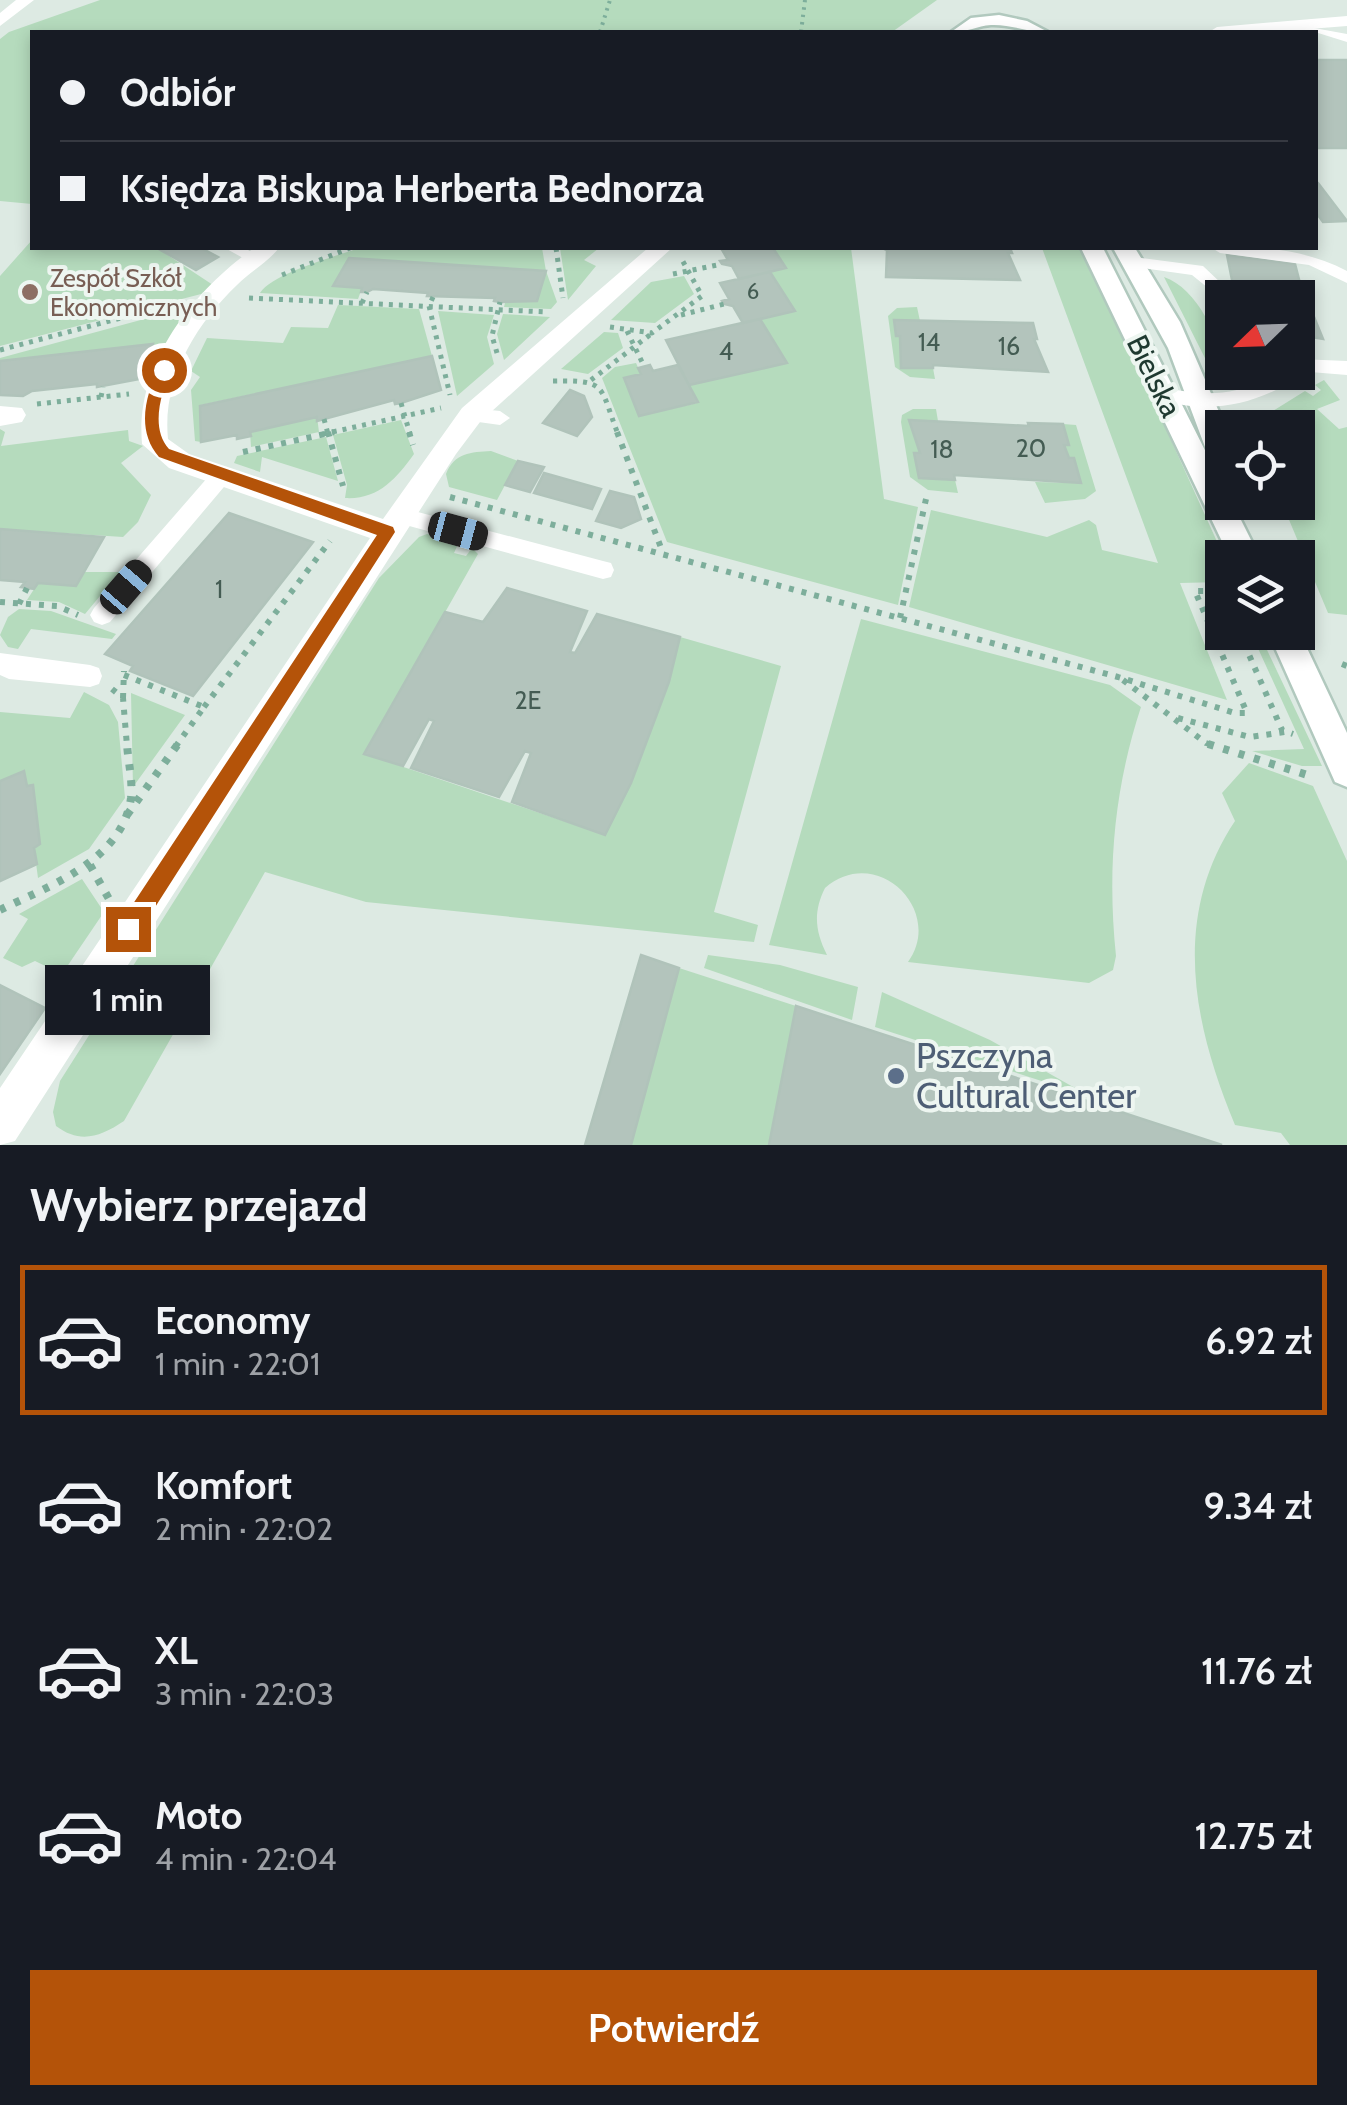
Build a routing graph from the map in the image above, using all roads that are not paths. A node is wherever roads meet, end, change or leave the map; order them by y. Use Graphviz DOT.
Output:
graph roads {
  1 [pos="26,0"];
  2 [pos="984,9"];
  3 [pos="0,21"];
  4 [pos="1347,22"];
  5 [pos="1281,26"];
  6 [pos="962,30"];
  7 [pos="1033,30"];
  8 [pos="1238,30"];
  9 [pos="1315,30"];
  10 [pos="1318,30"];
  11 [pos="1347,38"];
  12 [pos="1093,250"];
  13 [pos="1196,250"];
  14 [pos="1245,250"];
  15 [pos="251,251"];
  16 [pos="671,252"];
  17 [pos="1129,255"];
  18 [pos="1197,270"];
  19 [pos="1347,278"];
  20 [pos="1208,280"];
  21 [pos="1315,366"];
  22 [pos="1347,368"];
  23 [pos="1260,390"];
  24 [pos="1162,394"];
  25 [pos="1206,404"];
  26 [pos="1208,410"];
  27 [pos="471,414"];
  28 [pos="500,418"];
  29 [pos="218,473"];
  30 [pos="410,507"];
  31 [pos="1236,540"];
  32 [pos="603,570"];
  33 [pos="102,615"];
  34 [pos="1289,650"];
  35 [pos="0,664"];
  36 [pos="90,676"];
  37 [pos="1332,774"];
  38 [pos="0,1126"];
  1 -- 3 [label="street"];
  2 -- 6 [label="street"];
  2 -- 7 [label="street"];
  4 -- 5 [label="street"];
  5 -- 8 [label="street"];
  5 -- 9 [label="lane"];
  10 -- 11 [label="lane"];
  12 -- 24 [label="street, Bielska"];
  13 -- 18 [label="lane"];
  14 -- 19 [label="lane"];
  15 -- 29 [label="street"];
  16 -- 27 [label="street"];
  17 -- 18 [label="lane"];
  17 -- 25 [label="street, Bielska"];
  18 -- 20 [label="lane"];
  21 -- 22 [label="lane"];
  23 -- 25 [label="lane"];
  24 -- 25 [label="lane"];
  24 -- 31 [label="street, Bielska"];
  25 -- 26 [label="street, Bielska"];
  27 -- 28 [label="lane"];
  27 -- 30 [label="street"];
  29 -- 30 [label="street"];
  29 -- 33 [label="lane"];
  30 -- 32 [label="lane"];
  30 -- 38 [label="street"];
  34 -- 37 [label="street"];
  35 -- 36 [label="lane"];
}
